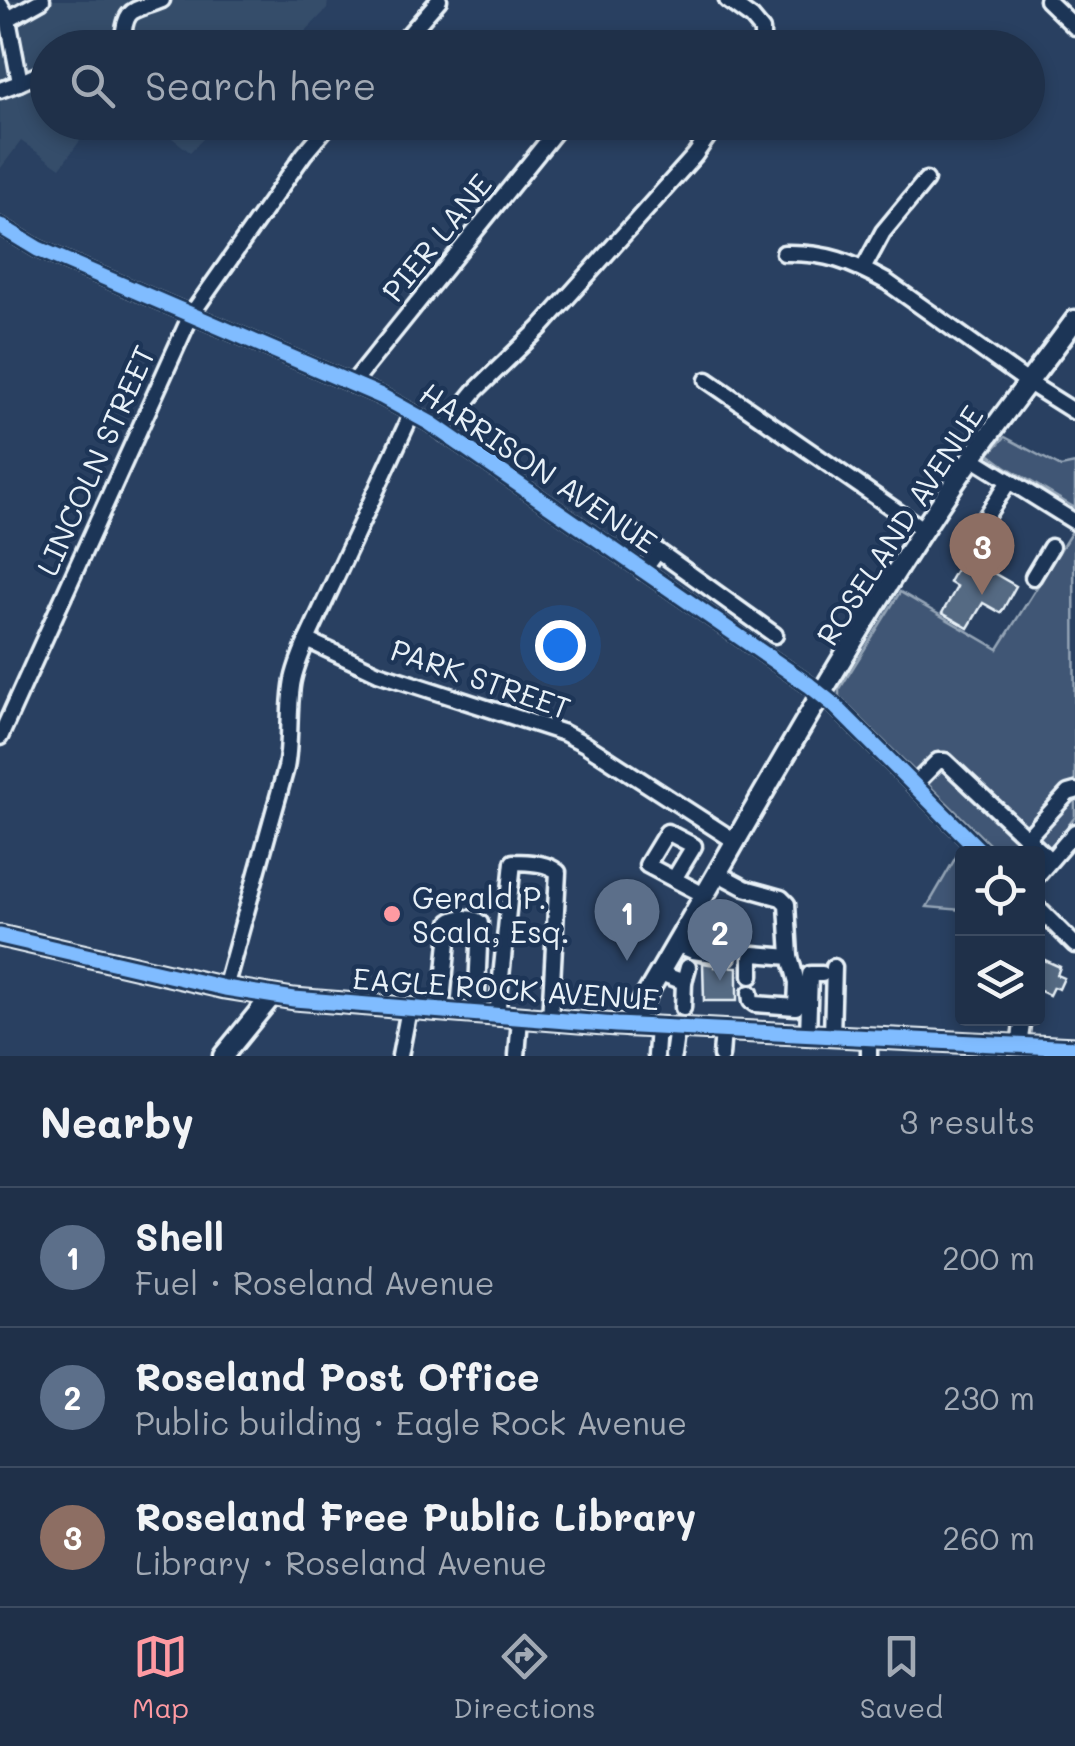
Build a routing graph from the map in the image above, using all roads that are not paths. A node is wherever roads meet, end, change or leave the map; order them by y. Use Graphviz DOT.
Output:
graph roads {
  1 [pos="42,0"];
  2 [pos="162,0"];
  3 [pos="439,0"];
  4 [pos="726,0"];
  5 [pos="1047,0"];
  6 [pos="0,5"];
  7 [pos="8,19"];
  8 [pos="1075,27"];
  9 [pos="124,30"];
  10 [pos="413,30"];
  11 [pos="762,30"];
  12 [pos="30,78"];
  13 [pos="19,83"];
  14 [pos="0,90"];
  15 [pos="316,140"];
  16 [pos="549,140"];
  17 [pos="706,140"];
  18 [pos="926,180"];
  19 [pos="0,226"];
  20 [pos="784,253"];
  21 [pos="863,269"];
  22 [pos="191,315"];
  23 [pos="1075,320"];
  24 [pos="707,380"];
  25 [pos="1028,382"];
  26 [pos="352,384"];
  27 [pos="1075,412"];
  28 [pos="412,413"];
  29 [pos="445,434"];
  30 [pos="972,458"];
  31 [pos="1009,482"];
  32 [pos="1075,522"];
  33 [pos="623,526"];
  34 [pos="924,530"];
  35 [pos="971,540"];
  36 [pos="1050,547"];
  37 [pos="658,551"];
  38 [pos="643,571"];
  39 [pos="1033,577"];
  40 [pos="775,635"];
  41 [pos="307,640"];
  42 [pos="821,694"];
  43 [pos="0,736"];
  44 [pos="914,785"];
  45 [pos="1075,792"];
  46 [pos="1075,832"];
  47 [pos="1026,839"];
  48 [pos="735,841"];
  49 [pos="975,846"];
  50 [pos="1050,860"];
  51 [pos="1045,866"];
  52 [pos="717,873"];
  53 [pos="674,879"];
  54 [pos="704,895"];
  55 [pos="1045,915"];
  56 [pos="0,936"];
  57 [pos="676,944"];
  58 [pos="1075,944"];
  59 [pos="728,956"];
  60 [pos="790,957"];
  61 [pos="660,972"];
  62 [pos="751,976"];
  63 [pos="225,988"];
  64 [pos="750,993"];
  65 [pos="270,997"];
  66 [pos="683,1008"];
  67 [pos="796,1008"];
  68 [pos="409,1009"];
  69 [pos="441,1012"];
  70 [pos="476,1014"];
  71 [pos="497,1016"];
  72 [pos="520,1018"];
  73 [pos="550,1020"];
  74 [pos="628,1026"];
  75 [pos="1022,1026"];
  76 [pos="658,1027"];
  77 [pos="677,1028"];
  78 [pos="722,1030"];
  79 [pos="800,1034"];
  80 [pos="832,1036"];
  81 [pos="1020,1045"];
  82 [pos="869,1047"];
  83 [pos="1075,1048"];
  84 [pos="977,1050"];
  85 [pos="224,1056"];
  86 [pos="400,1056"];
  87 [pos="518,1056"];
  88 [pos="656,1056"];
  89 [pos="672,1056"];
  90 [pos="721,1056"];
  1 -- 7 [label="street"];
  2 -- 9 [label="street"];
  3 -- 10 [label="street"];
  4 -- 11 [label="street"];
  5 -- 8 [label="street"];
  6 -- 7 [label="street"];
  7 -- 13 [label="street"];
  12 -- 13 [label="street"];
  13 -- 14 [label="street"];
  15 -- 22 [label="street, LINCOLN STREET"];
  16 -- 26 [label="street, PIER LANE"];
  17 -- 29 [label="street"];
  18 -- 21 [label="street"];
  19 -- 22 [label="street, HARRISON AVENUE"];
  20 -- 21 [label="street"];
  21 -- 25 [label="street"];
  22 -- 26 [label="street, HARRISON AVENUE"];
  22 -- 43 [label="street, LINCOLN STREET"];
  23 -- 25 [label="main road, ROSELAND AVENUE"];
  24 -- 34 [label="street"];
  25 -- 27 [label="street"];
  25 -- 30 [label="main road, ROSELAND AVENUE"];
  26 -- 28 [label="street, HARRISON AVENUE"];
  28 -- 29 [label="street, HARRISON AVENUE"];
  28 -- 41 [label="street"];
  29 -- 38 [label="street, HARRISON AVENUE"];
  30 -- 31 [label="street"];
  30 -- 34 [label="main road, ROSELAND AVENUE"];
  31 -- 32 [label="street"];
  31 -- 35 [label="street"];
  33 -- 37 [label="street"];
  34 -- 42 [label="main road, ROSELAND AVENUE"];
  36 -- 39 [label="street"];
  37 -- 38 [label="street"];
  37 -- 40 [label="street"];
  38 -- 42 [label="street, HARRISON AVENUE"];
  41 -- 48 [label="street, PARK STREET"];
  41 -- 63 [label="street"];
  42 -- 44 [label="street, HARRISON AVENUE"];
  42 -- 48 [label="main road, ROSELAND AVENUE"];
  44 -- 47 [label="street"];
  44 -- 49 [label="street, HARRISON AVENUE"];
  45 -- 47 [label="street"];
  46 -- 50 [label="street"];
  47 -- 50 [label="street"];
  48 -- 52 [label="main road, ROSELAND AVENUE"];
  50 -- 51 [label="street"];
  52 -- 54 [label="main road, ROSELAND AVENUE"];
  52 -- 60 [label="street"];
  53 -- 54 [label="street"];
  54 -- 57 [label="main road, ROSELAND AVENUE"];
  55 -- 58 [label="street"];
  56 -- 63 [label="main road, EAGLE ROCK AVENUE"];
  57 -- 59 [label="street"];
  57 -- 61 [label="main road, ROSELAND AVENUE"];
  60 -- 62 [label="street"];
  60 -- 67 [label="street"];
  61 -- 66 [label="street"];
  61 -- 74 [label="main road, ROSELAND AVENUE"];
  63 -- 65 [label="main road, EAGLE ROCK AVENUE"];
  64 -- 67 [label="street"];
  65 -- 68 [label="main road, EAGLE ROCK AVENUE"];
  65 -- 85 [label="main road"];
  67 -- 79 [label="street"];
  68 -- 69 [label="main road, EAGLE ROCK AVENUE"];
  68 -- 86 [label="street"];
  69 -- 70 [label="main road, EAGLE ROCK AVENUE"];
  69 -- 70 [label="street"];
  70 -- 71 [label="main road, EAGLE ROCK AVENUE"];
  71 -- 72 [label="main road, EAGLE ROCK AVENUE"];
  71 -- 73 [label="street"];
  72 -- 73 [label="main road, EAGLE ROCK AVENUE"];
  72 -- 87 [label="street"];
  73 -- 74 [label="main road, EAGLE ROCK AVENUE"];
  74 -- 76 [label="main road, EAGLE ROCK AVENUE"];
  75 -- 81 [label="street"];
  76 -- 77 [label="main road, EAGLE ROCK AVENUE"];
  76 -- 88 [label="street"];
  77 -- 78 [label="main road, EAGLE ROCK AVENUE"];
  77 -- 89 [label="street"];
  78 -- 79 [label="main road, EAGLE ROCK AVENUE"];
  78 -- 90 [label="street"];
  79 -- 80 [label="main road, EAGLE ROCK AVENUE"];
  79 -- 80 [label="street"];
  80 -- 82 [label="main road, EAGLE ROCK AVENUE"];
  81 -- 83 [label="main road, EAGLE ROCK AVENUE"];
  81 -- 84 [label="main road, EAGLE ROCK AVENUE"];
  82 -- 84 [label="main road, EAGLE ROCK AVENUE"];
}
